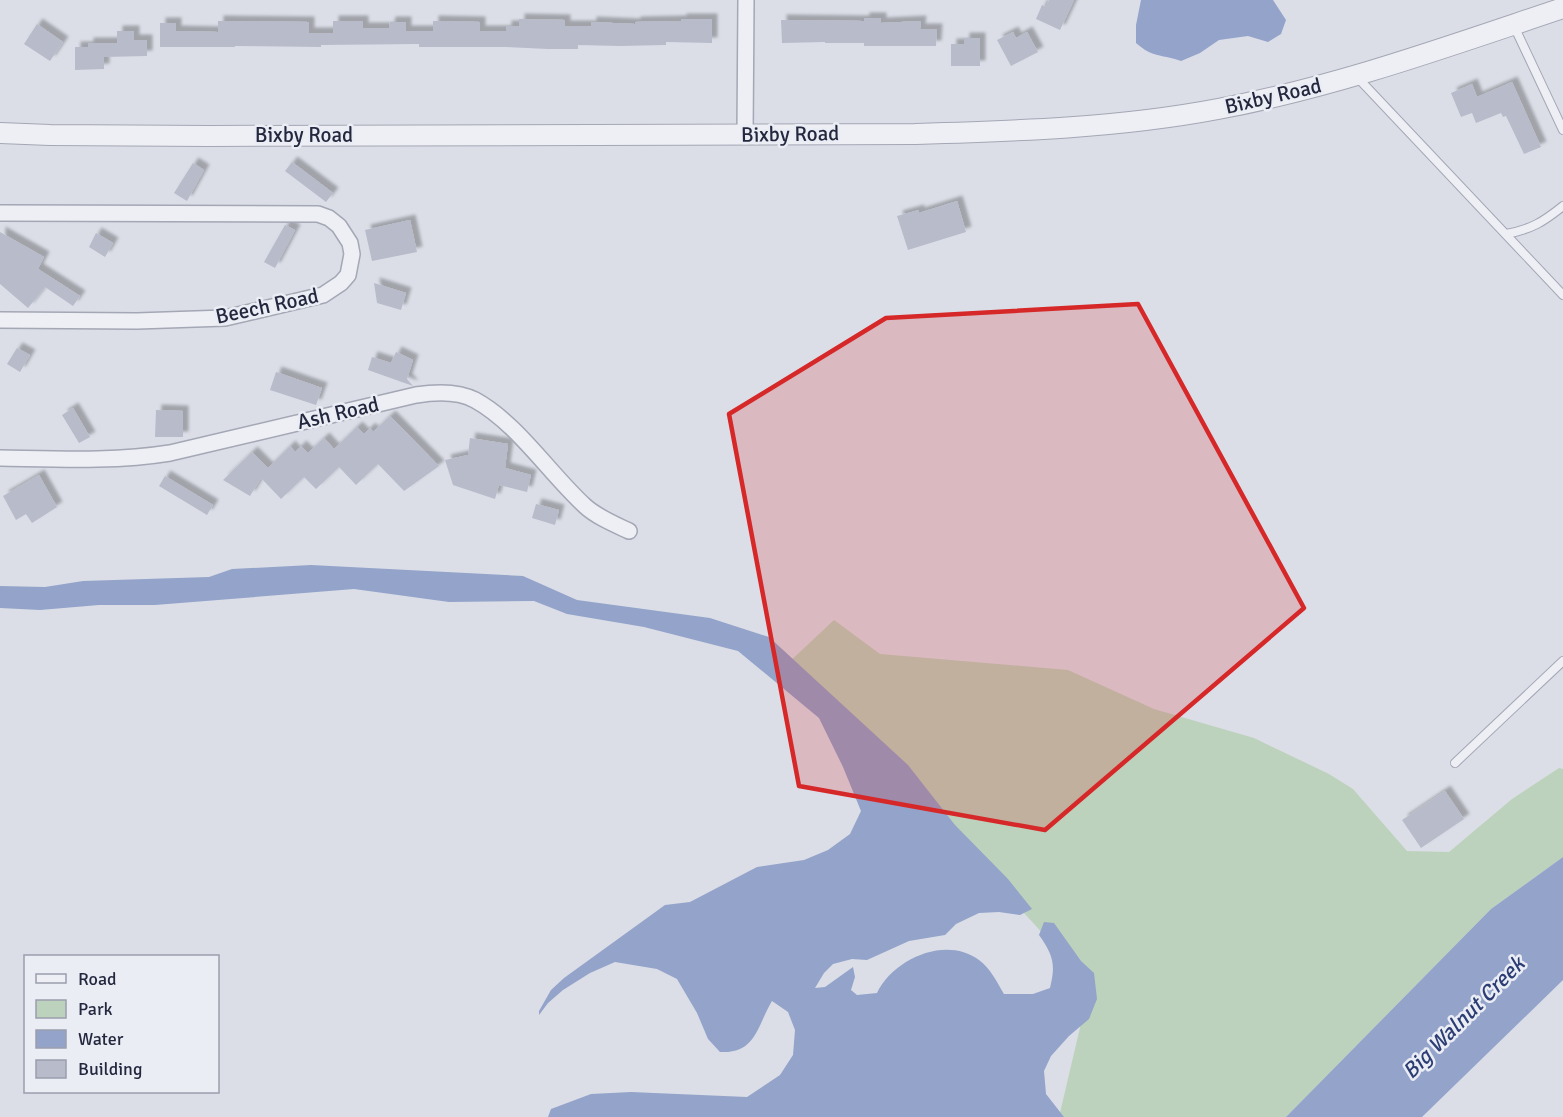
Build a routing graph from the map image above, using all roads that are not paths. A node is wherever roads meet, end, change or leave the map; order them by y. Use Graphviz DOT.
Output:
graph roads {
  1 [pos="746,0"];
  2 [pos="1563,8"];
  3 [pos="1513,24"];
  4 [pos="1356,76"];
  5 [pos="1563,130"];
  6 [pos="0,133"];
  7 [pos="745,135"];
  8 [pos="1563,206"];
  9 [pos="0,213"];
  10 [pos="1506,234"];
  11 [pos="1563,295"];
  12 [pos="0,320"];
  13 [pos="0,458"];
  14 [pos="629,531"];
  15 [pos="1563,662"];
  16 [pos="1455,763"];
  1 -- 7 [label="street"];
  2 -- 3 [label="street, Bixby Road"];
  3 -- 4 [label="street, Bixby Road"];
  3 -- 5 [label="lane"];
  4 -- 7 [label="street, Bixby Road"];
  4 -- 10 [label="lane"];
  6 -- 7 [label="street, Bixby Road"];
  8 -- 10 [label="lane"];
  9 -- 12 [label="street, Beech Road"];
  10 -- 11 [label="lane"];
  13 -- 14 [label="street, Ash Road"];
  15 -- 16 [label="lane"];
}
